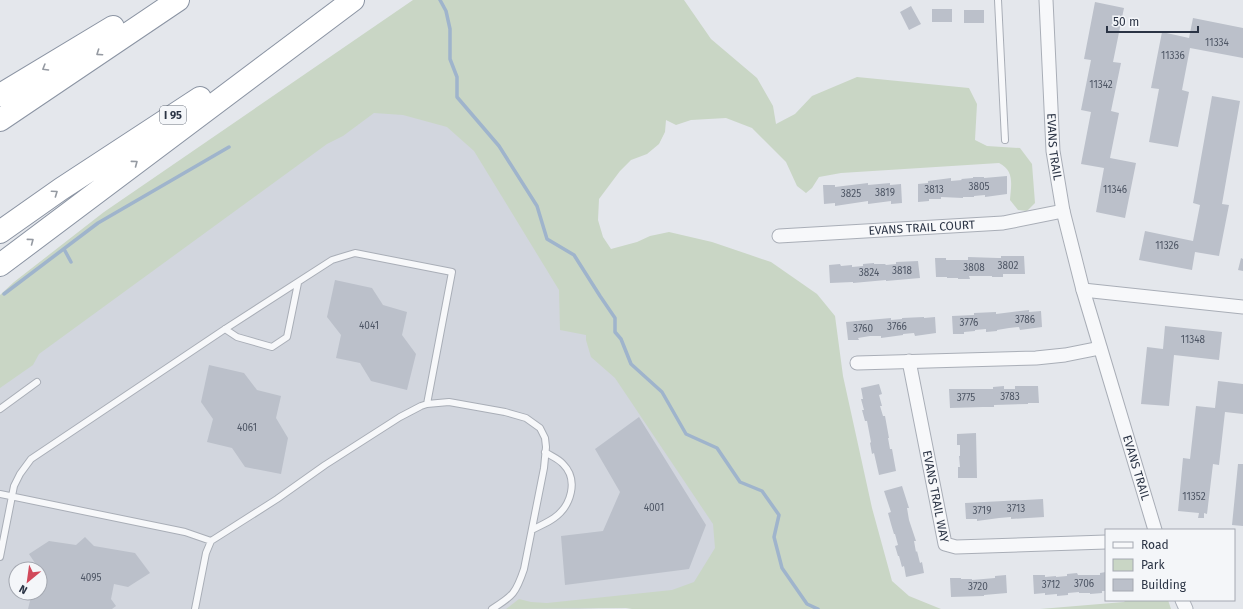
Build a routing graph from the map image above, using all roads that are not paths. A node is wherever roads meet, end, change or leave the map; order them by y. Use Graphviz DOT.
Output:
graph roads {
  1 [pos="163,0"];
  2 [pos="178,0"];
  3 [pos="348,0"];
  4 [pos="353,0"];
  5 [pos="998,0"];
  6 [pos="1046,0"];
  7 [pos="0,95"];
  8 [pos="0,120"];
  9 [pos="1005,140"];
  10 [pos="1063,211"];
  11 [pos="0,232"];
  12 [pos="779,236"];
  13 [pos="0,265"];
  14 [pos="298,283"];
  15 [pos="1083,290"];
  16 [pos="1243,307"];
  17 [pos="225,329"];
  18 [pos="1100,348"];
  19 [pos="908,361"];
  20 [pos="857,363"];
  21 [pos="37,382"];
  22 [pos="427,404"];
  23 [pos="0,409"];
  24 [pos="545,452"];
  25 [pos="0,494"];
  26 [pos="13,496"];
  27 [pos="1154,529"];
  28 [pos="532,530"];
  29 [pos="211,541"];
  30 [pos="1105,542"];
  31 [pos="0,557"];
  32 [pos="195,609"];
  33 [pos="492,609"];
  1 -- 7 [label="highway, one-way"];
  2 -- 8 [label="highway, one-way"];
  11 -- 3 [label="highway, I 95, one-way"];
  13 -- 4 [label="highway, one-way"];
  5 -- 9 [label="lane"];
  6 -- 10 [label="street, EVANS TRAIL"];
  10 -- 12 [label="street, EVANS TRAIL COURT"];
  10 -- 15 [label="street, EVANS TRAIL"];
  14 -- 17 [label="lane"];
  14 -- 17 [label="lane"];
  14 -- 22 [label="lane"];
  15 -- 16 [label="street"];
  15 -- 18 [label="street, EVANS TRAIL"];
  17 -- 26 [label="lane"];
  18 -- 19 [label="street"];
  18 -- 27 [label="street, EVANS TRAIL"];
  19 -- 20 [label="street"];
  19 -- 30 [label="street, EVANS TRAIL WAY"];
  21 -- 23 [label="lane"];
  22 -- 24 [label="lane"];
  22 -- 29 [label="lane"];
  24 -- 28 [label="lane"];
  24 -- 28 [label="lane"];
  25 -- 26 [label="lane"];
  26 -- 29 [label="lane"];
  26 -- 31 [label="lane"];
  28 -- 33 [label="lane"];
  29 -- 32 [label="lane"];
}
